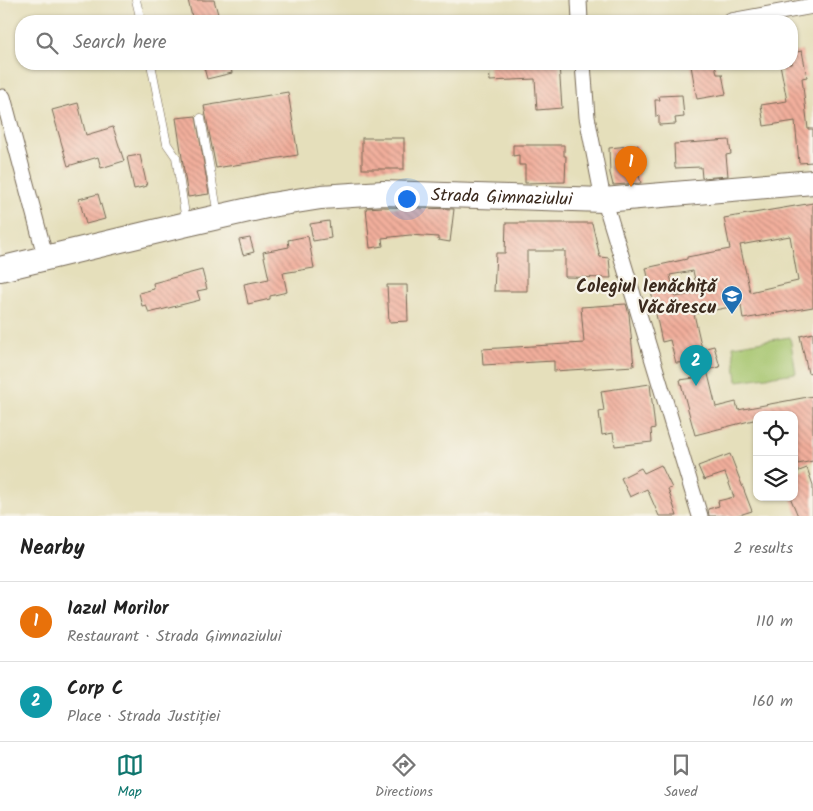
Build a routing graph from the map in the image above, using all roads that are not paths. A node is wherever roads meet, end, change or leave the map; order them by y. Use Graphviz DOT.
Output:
graph roads {
  1 [pos="136,0"];
  2 [pos="579,0"];
  3 [pos="813,6"];
  4 [pos="140,15"];
  5 [pos="580,15"];
  6 [pos="764,15"];
  7 [pos="152,70"];
  8 [pos="583,70"];
  9 [pos="3,97"];
  10 [pos="201,118"];
  11 [pos="813,182"];
  12 [pos="604,200"];
  13 [pos="218,217"];
  14 [pos="187,224"];
  15 [pos="46,259"];
  16 [pos="0,269"];
  17 [pos="700,516"];
  1 -- 4 [label="lane"];
  2 -- 5 [label="street"];
  3 -- 6 [label="street"];
  7 -- 14 [label="lane"];
  8 -- 12 [label="street"];
  9 -- 15 [label="street"];
  10 -- 13 [label="lane"];
  11 -- 12 [label="main road, Strada Gimnaziului"];
  12 -- 13 [label="main road, Strada Gimnaziului"];
  12 -- 17 [label="street"];
  13 -- 14 [label="main road, Strada Gimnaziului"];
  14 -- 15 [label="main road, Strada Gimnaziului"];
  15 -- 16 [label="main road, Strada Gimnaziului"];
}
